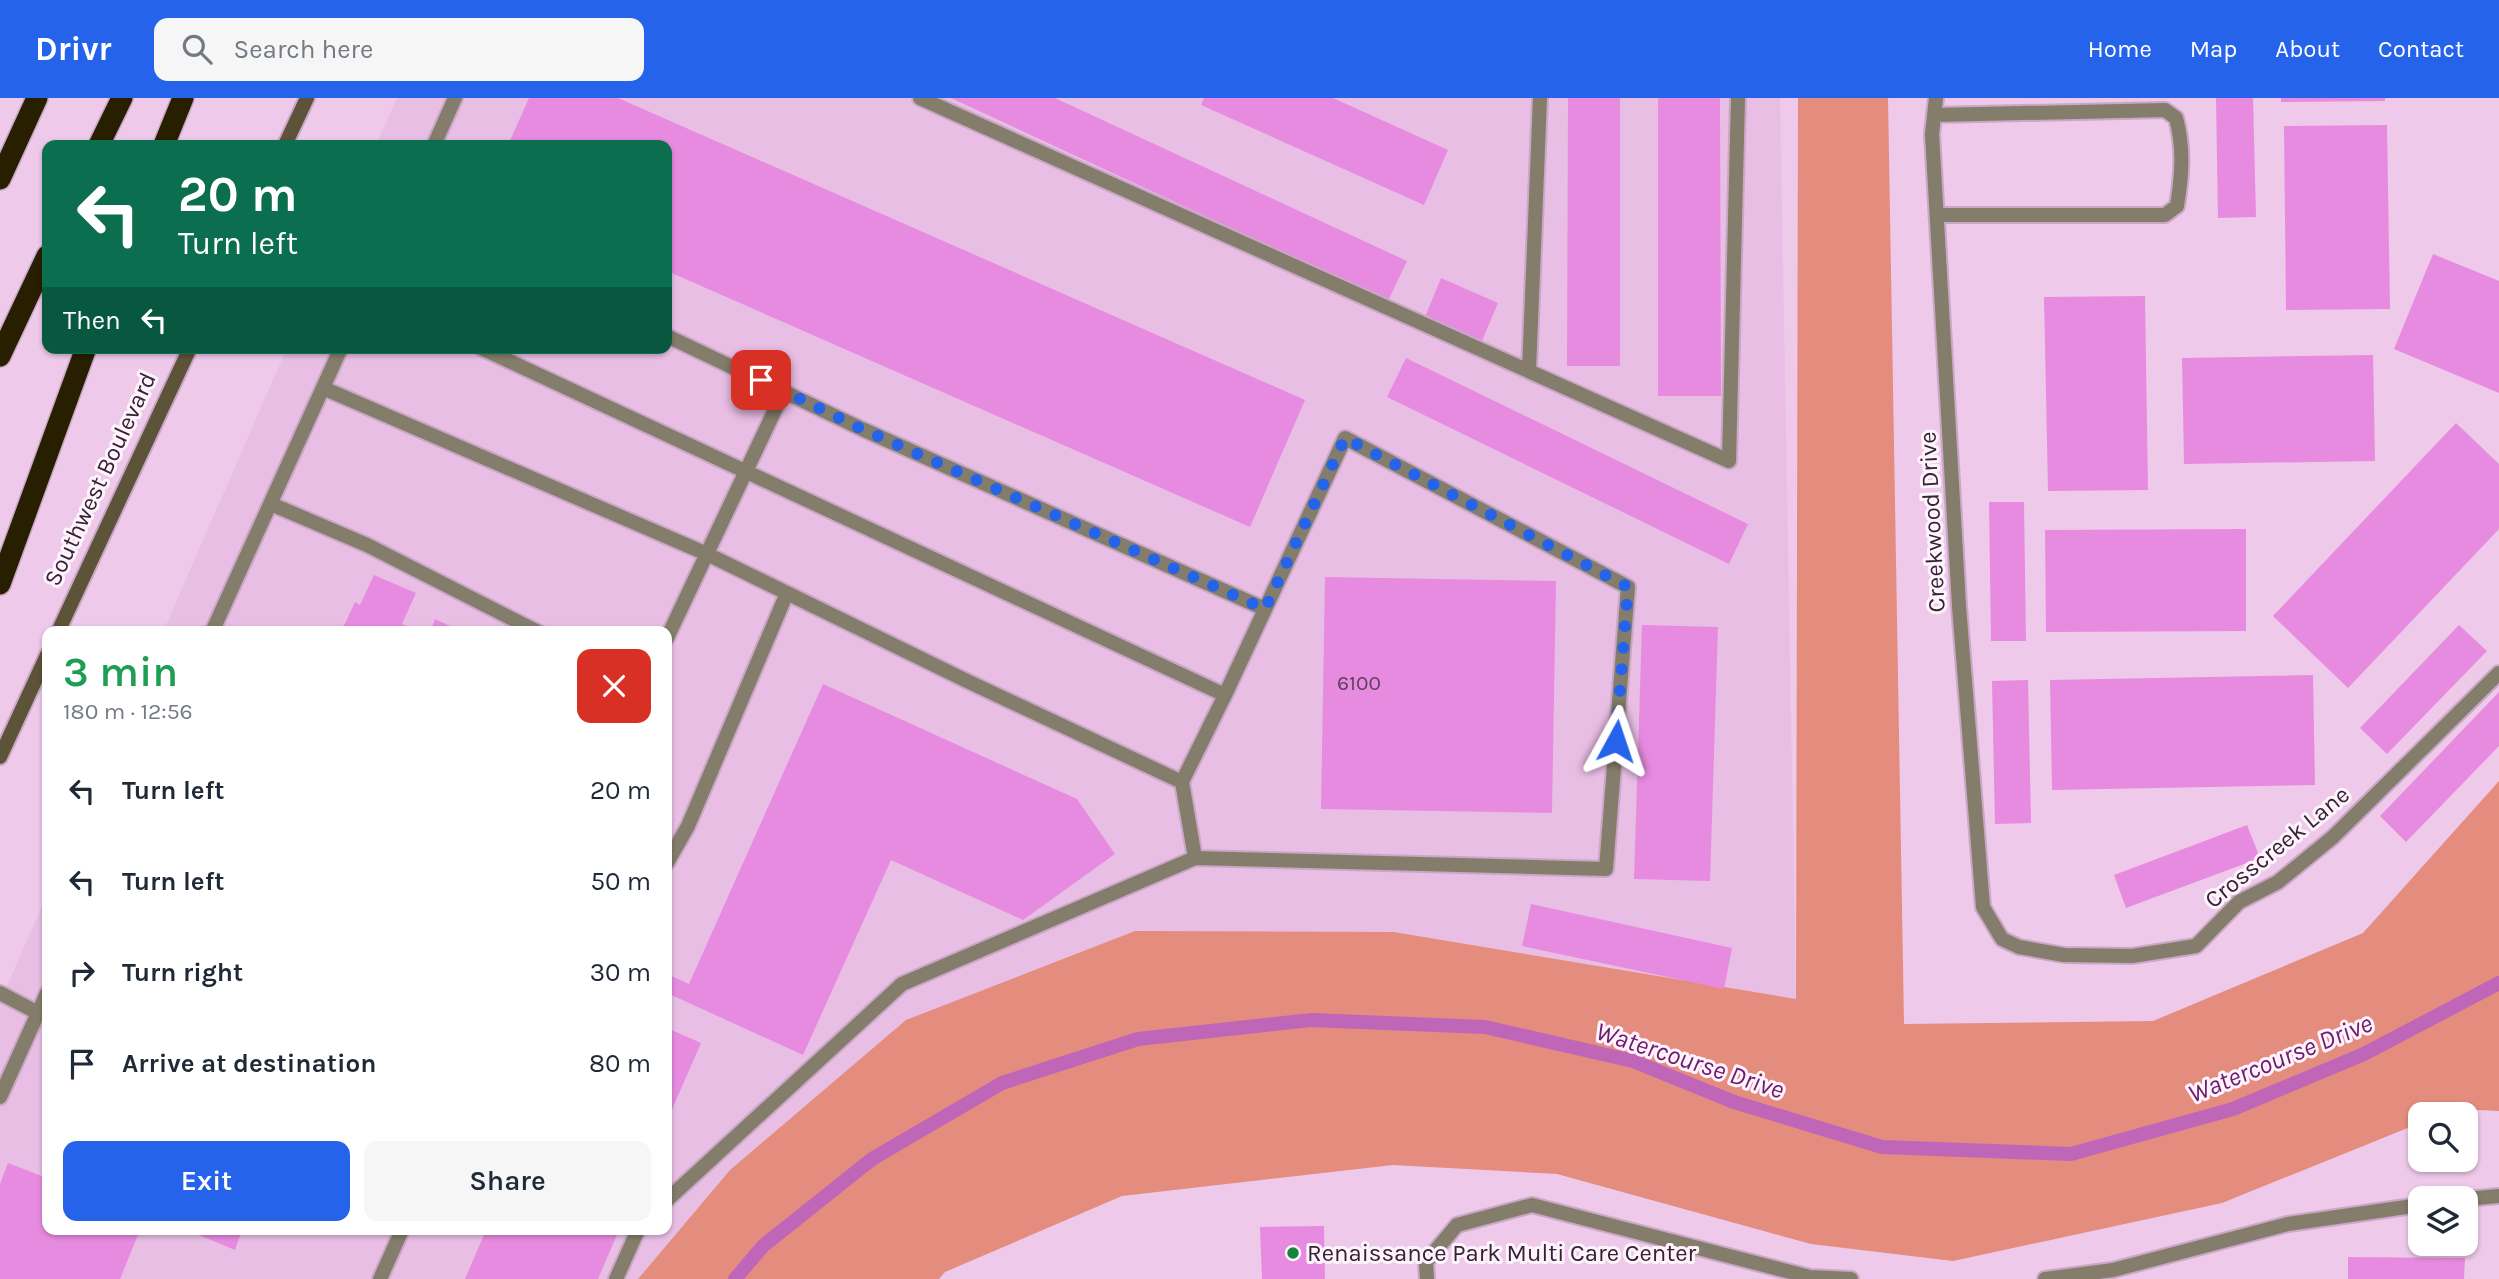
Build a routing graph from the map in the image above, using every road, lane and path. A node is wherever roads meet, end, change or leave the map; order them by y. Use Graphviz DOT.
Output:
graph roads {
  1 [pos="37,98"];
  2 [pos="122,98"];
  3 [pos="183,98"];
  4 [pos="307,98"];
  5 [pos="455,98"];
  6 [pos="920,98"];
  7 [pos="1539,98"];
  8 [pos="1738,98"];
  9 [pos="1936,98"];
  10 [pos="1934,115"];
  11 [pos="101,140"];
  12 [pos="166,140"];
  13 [pos="287,140"];
  14 [pos="436,140"];
  15 [pos="0,179"];
  16 [pos="1937,215"];
  17 [pos="42,267"];
  18 [pos="672,338"];
  19 [pos="84,354"];
  20 [pos="187,354"];
  21 [pos="338,354"];
  22 [pos="494,354"];
  23 [pos="0,356"];
  24 [pos="1529,371"];
  25 [pos="323,388"];
  26 [pos="784,391"];
  27 [pos="746,472"];
  28 [pos="271,505"];
  29 [pos="707,554"];
  30 [pos="0,584"];
  31 [pos="787,593"];
  32 [pos="1265,609"];
  33 [pos="61,626"];
  34 [pos="215,626"];
  35 [pos="526,626"];
  36 [pos="672,628"];
  37 [pos="42,666"];
  38 [pos="2499,673"];
  39 [pos="1225,695"];
  40 [pos="0,757"];
  41 [pos="1182,782"];
  42 [pos="672,854"];
  43 [pos="1195,858"];
  44 [pos="2002,939"];
  45 [pos="0,993"];
  46 [pos="42,1004"];
  47 [pos="38,1013"];
  48 [pos="0,1097"];
  49 [pos="672,1195"];
  50 [pos="2499,1196"];
  51 [pos="2478,1198"];
  52 [pos="2408,1207"];
  53 [pos="400,1235"];
  54 [pos="636,1235"];
  55 [pos="380,1279"];
  56 [pos="616,1279"];
  57 [pos="1427,1279"];
  58 [pos="1851,1279"];
  59 [pos="2045,1279"];
  1 -- 15 [label="highway"];
  2 -- 11 [label="highway"];
  3 -- 12 [label="highway"];
  4 -- 13 [label="main road"];
  5 -- 14 [label="lane"];
  6 -- 24 [label="lane"];
  7 -- 24 [label="lane"];
  8 -- 24 [label="lane"];
  9 -- 10 [label="lane, Creekwood Drive"];
  10 -- 16 [label="lane, Creekwood Drive"];
  10 -- 16 [label="lane"];
  16 -- 44 [label="lane, Creekwood Drive"];
  17 -- 23 [label="highway"];
  18 -- 26 [label="lane"];
  19 -- 30 [label="highway"];
  20 -- 33 [label="main road, Southwest Boulevard"];
  21 -- 25 [label="lane"];
  22 -- 27 [label="lane"];
  25 -- 28 [label="lane"];
  25 -- 29 [label="lane"];
  26 -- 27 [label="lane"];
  26 -- 32 [label="lane"];
  27 -- 29 [label="lane"];
  27 -- 39 [label="lane"];
  28 -- 34 [label="lane"];
  28 -- 35 [label="lane"];
  29 -- 31 [label="lane"];
  29 -- 36 [label="lane"];
  31 -- 41 [label="lane"];
  31 -- 42 [label="lane"];
  32 -- 39 [label="lane"];
  32 -- 43 [label="lane"];
  37 -- 40 [label="main road"];
  38 -- 44 [label="lane, Crosscreek Lane"];
  39 -- 41 [label="lane"];
  41 -- 43 [label="lane"];
  43 -- 49 [label="lane"];
  45 -- 47 [label="lane"];
  46 -- 47 [label="lane"];
  47 -- 48 [label="lane"];
  50 -- 51 [label="lane"];
  52 -- 59 [label="lane"];
  53 -- 55 [label="lane"];
  54 -- 56 [label="lane"];
  57 -- 58 [label="lane"];
}
